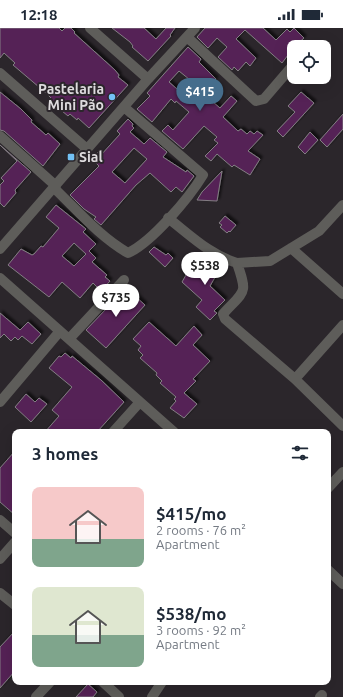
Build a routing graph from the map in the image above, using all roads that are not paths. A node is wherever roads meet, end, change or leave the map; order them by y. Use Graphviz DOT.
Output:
graph roads {
  1 [pos="90,28"];
  2 [pos="195,28"];
  3 [pos="187,36"];
  4 [pos="287,72"];
  5 [pos="0,73"];
  6 [pos="148,79"];
  7 [pos="124,107"];
  8 [pos="0,136"];
  9 [pos="87,149"];
  10 [pos="55,187"];
  11 [pos="343,205"];
  12 [pos="168,218"];
  13 [pos="291,248"];
  14 [pos="0,249"];
  15 [pos="237,263"];
  16 [pos="0,278"];
  17 [pos="124,280"];
  18 [pos="343,294"];
  19 [pos="343,325"];
  20 [pos="60,331"];
  21 [pos="69,339"];
  22 [pos="296,379"];
  23 [pos="0,402"];
  24 [pos="140,402"];
  25 [pos="343,426"];
  26 [pos="116,429"];
  27 [pos="171,429"];
  28 [pos="343,472"];
  29 [pos="331,485"];
  30 [pos="0,520"];
  31 [pos="12,530"];
  32 [pos="12,545"];
  33 [pos="0,559"];
  34 [pos="331,573"];
  35 [pos="343,584"];
  36 [pos="0,593"];
  37 [pos="12,603"];
  38 [pos="47,685"];
  39 [pos="106,685"];
  40 [pos="160,685"];
  41 [pos="36,697"];
  42 [pos="119,697"];
  43 [pos="152,697"];
  1 -- 6 [label="street"];
  2 -- 3 [label="street"];
  3 -- 4 [label="street"];
  3 -- 6 [label="street"];
  5 -- 9 [label="street"];
  6 -- 7 [label="street"];
  7 -- 9 [label="street"];
  7 -- 12 [label="street"];
  8 -- 10 [label="street"];
  9 -- 10 [label="street"];
  10 -- 12 [label="street"];
  10 -- 14 [label="street"];
  11 -- 13 [label="street"];
  12 -- 15 [label="street"];
  13 -- 15 [label="street"];
  13 -- 18 [label="street"];
  15 -- 22 [label="street"];
  16 -- 20 [label="street"];
  17 -- 21 [label="street"];
  19 -- 22 [label="street"];
  20 -- 21 [label="street"];
  20 -- 23 [label="street"];
  21 -- 24 [label="street"];
  22 -- 25 [label="street"];
  24 -- 26 [label="street"];
  24 -- 27 [label="street"];
  28 -- 29 [label="street"];
  30 -- 31 [label="street"];
  32 -- 33 [label="street"];
  34 -- 35 [label="street"];
  36 -- 37 [label="street"];
  38 -- 41 [label="street"];
  39 -- 42 [label="street"];
  40 -- 43 [label="street"];
}
